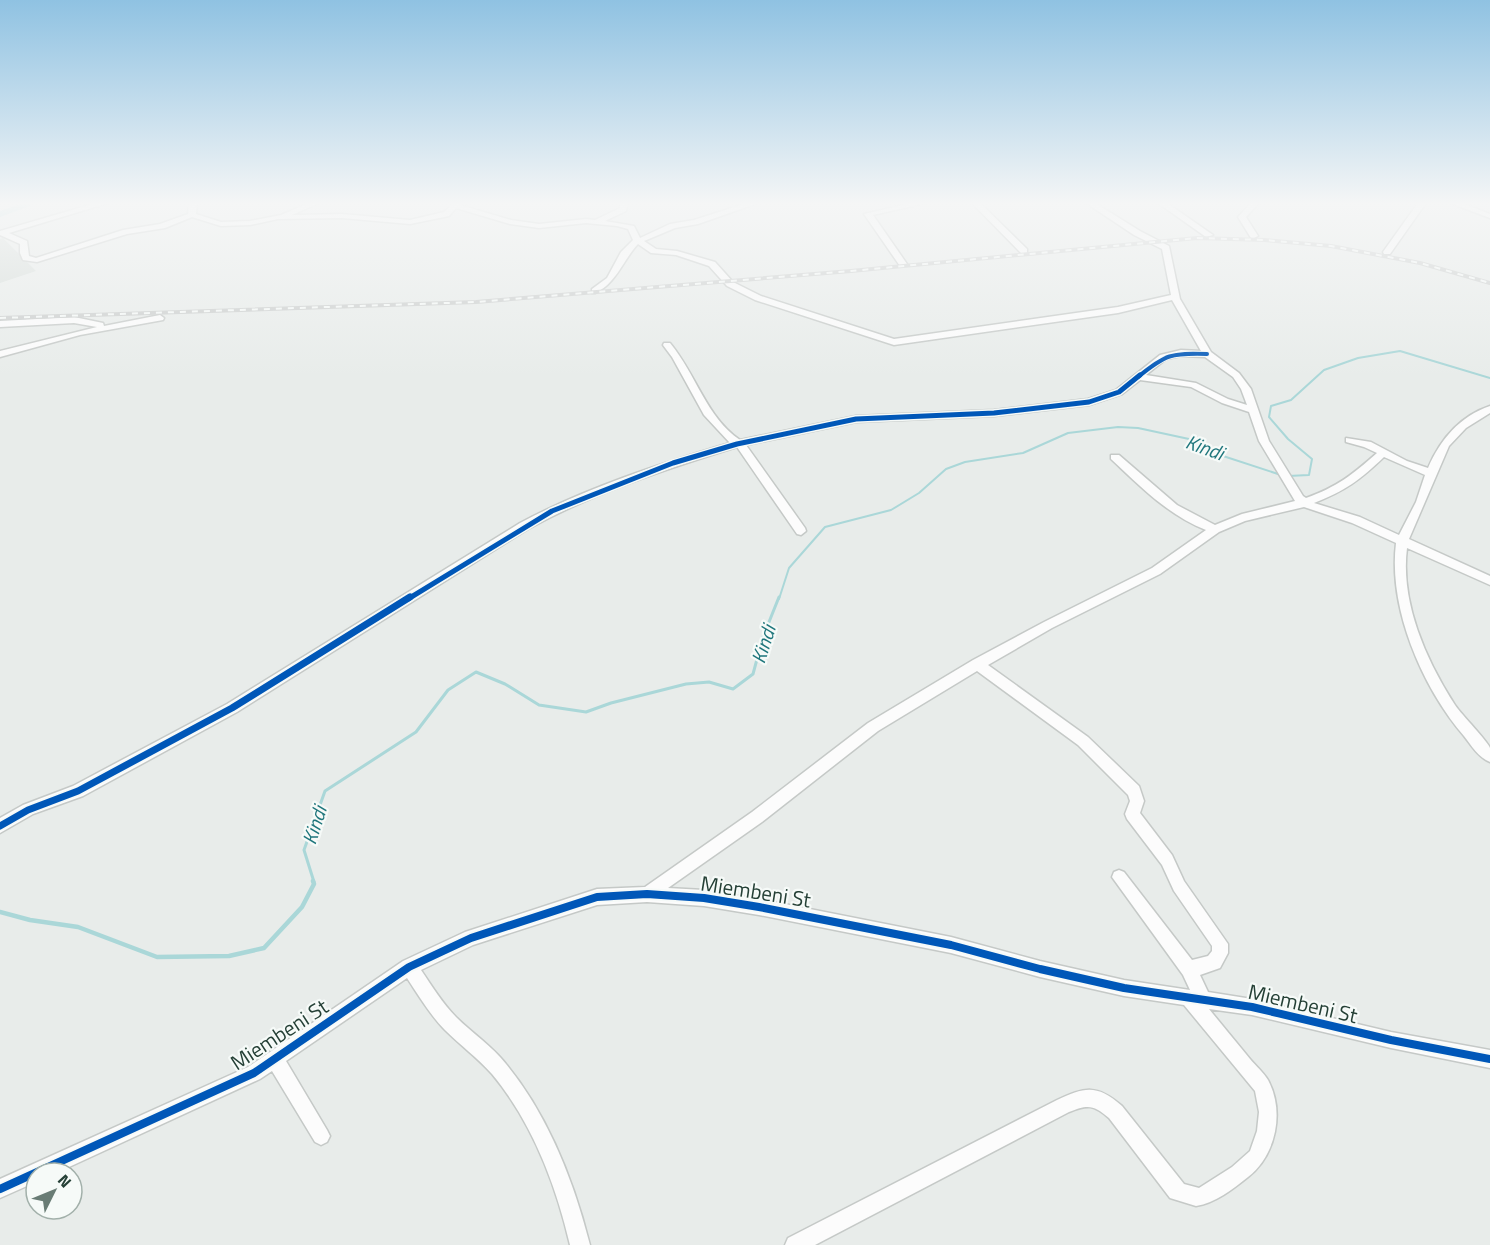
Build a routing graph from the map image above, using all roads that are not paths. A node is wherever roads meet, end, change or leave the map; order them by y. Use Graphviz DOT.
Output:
graph roads {
  1 [pos="619,261"];
  2 [pos="703,261"];
  3 [pos="901,261"];
  4 [pos="1168,261"];
  5 [pos="903,264"];
  6 [pos="595,291"];
  7 [pos="1175,297"];
  8 [pos="160,318"];
  9 [pos="0,324"];
  10 [pos="134,324"];
  11 [pos="667,345"];
  12 [pos="0,354"];
  13 [pos="1207,354"];
  14 [pos="1139,377"];
  15 [pos="1490,409"];
  16 [pos="1252,410"];
  17 [pos="1349,440"];
  18 [pos="738,443"];
  19 [pos="1383,453"];
  20 [pos="1115,457"];
  21 [pos="1430,473"];
  22 [pos="1304,503"];
  23 [pos="1215,529"];
  24 [pos="801,531"];
  25 [pos="1402,542"];
  26 [pos="1490,581"];
  27 [pos="976,664"];
  28 [pos="1490,756"];
  29 [pos="0,825"];
  30 [pos="1119,877"];
  31 [pos="647,894"];
  32 [pos="409,967"];
  33 [pos="1189,969"];
  34 [pos="1196,999"];
  35 [pos="1490,1059"];
  36 [pos="275,1060"];
  37 [pos="321,1137"];
  38 [pos="0,1189"];
  39 [pos="580,1245"];
  40 [pos="795,1245"];
  1 -- 6 [label="street"];
  2 -- 7 [label="street"];
  3 -- 5 [label="street"];
  4 -- 7 [label="street"];
  7 -- 13 [label="street"];
  8 -- 10 [label="street"];
  9 -- 10 [label="street"];
  10 -- 12 [label="street"];
  11 -- 18 [label="street"];
  13 -- 14 [label="street"];
  13 -- 16 [label="street"];
  14 -- 16 [label="street"];
  14 -- 18 [label="street"];
  15 -- 21 [label="street"];
  16 -- 22 [label="street"];
  17 -- 19 [label="street"];
  18 -- 24 [label="street"];
  18 -- 29 [label="street"];
  19 -- 21 [label="street"];
  19 -- 22 [label="street"];
  20 -- 23 [label="street"];
  21 -- 25 [label="street"];
  22 -- 23 [label="street"];
  22 -- 25 [label="street"];
  23 -- 27 [label="street"];
  25 -- 26 [label="street"];
  25 -- 28 [label="street"];
  27 -- 31 [label="street"];
  27 -- 33 [label="street"];
  30 -- 33 [label="street"];
  31 -- 32 [label="street, Miembeni St"];
  31 -- 34 [label="street, Miembeni St"];
  32 -- 36 [label="street, Miembeni St"];
  32 -- 39 [label="street"];
  33 -- 34 [label="street"];
  34 -- 35 [label="street, Miembeni St"];
  34 -- 40 [label="street"];
  36 -- 37 [label="street"];
  36 -- 38 [label="street, Miembeni St"];
}
